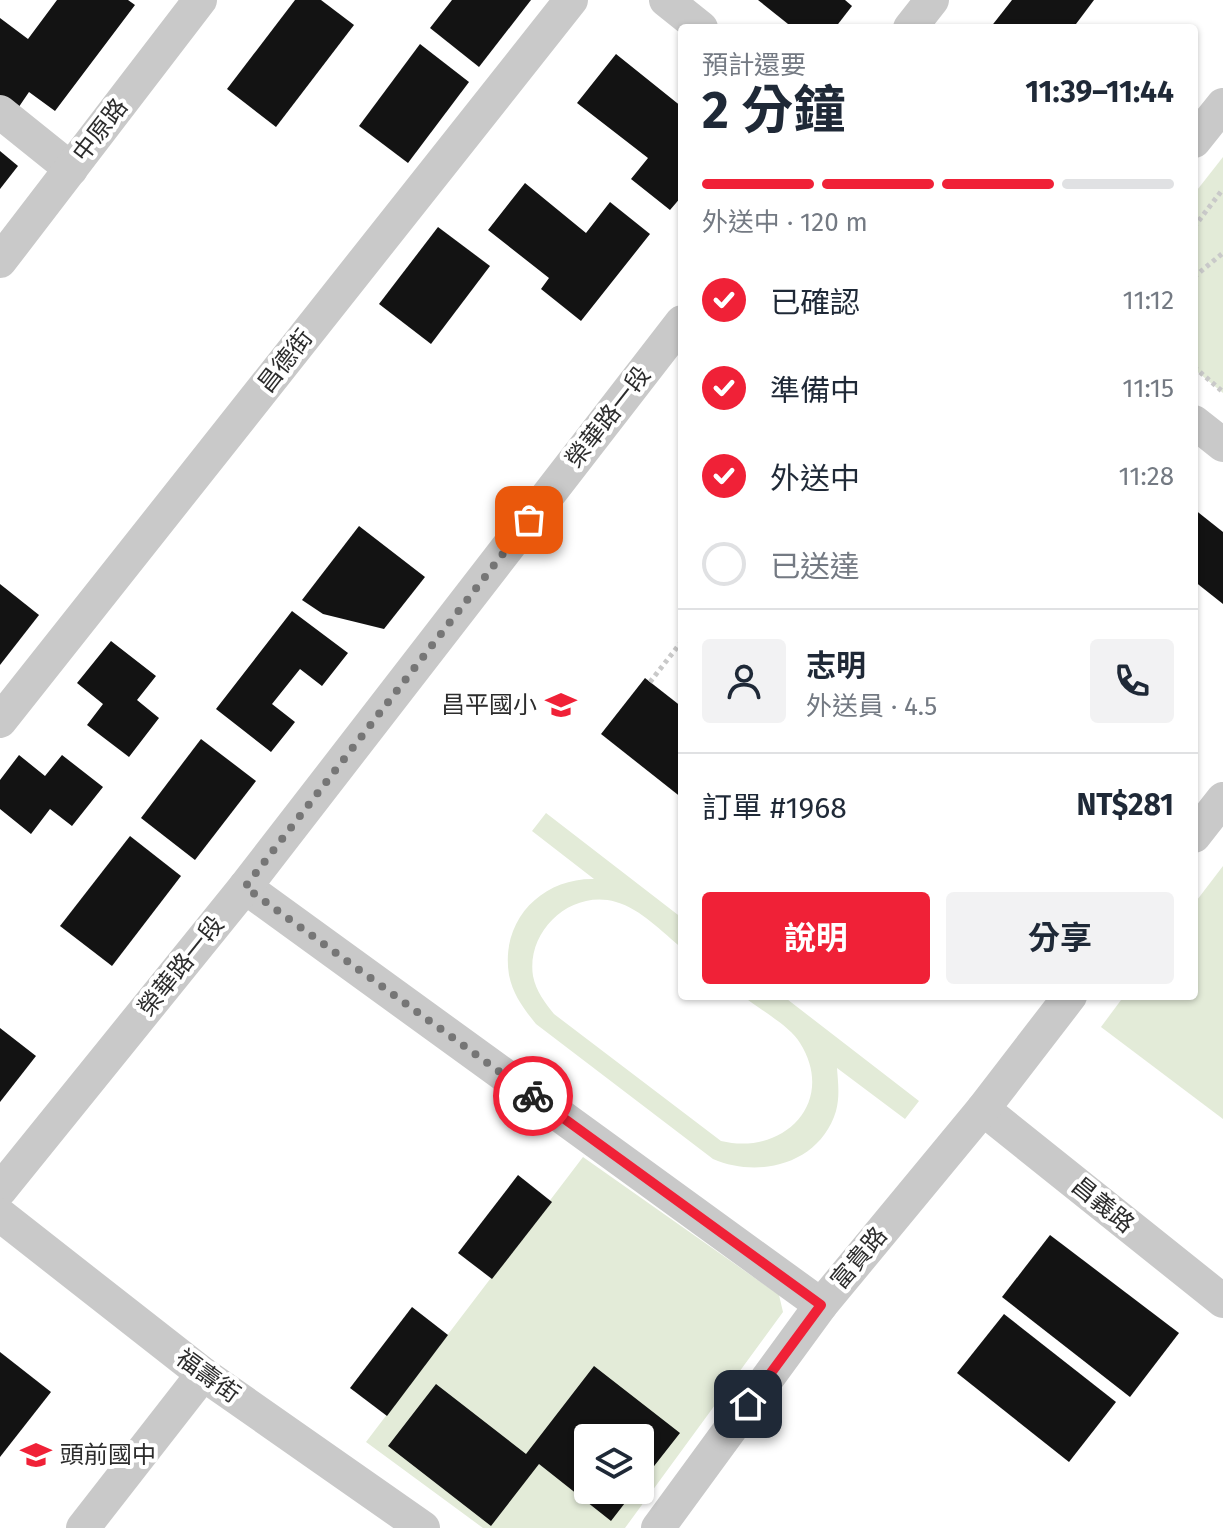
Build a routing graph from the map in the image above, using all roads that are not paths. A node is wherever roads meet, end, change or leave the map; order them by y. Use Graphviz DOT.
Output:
graph roads {
  1 [pos="200,0"];
  2 [pos="571,0"];
  3 [pos="666,0"];
  4 [pos="932,0"];
  5 [pos="696,24"];
  6 [pos="913,24"];
  7 [pos="1223,105"];
  8 [pos="0,112"];
  9 [pos="1198,136"];
  10 [pos="71,169"];
  11 [pos="0,261"];
  12 [pos="678,327"];
  13 [pos="1198,425"];
  14 [pos="1223,445"];
  15 [pos="0,721"];
  16 [pos="1223,799"];
  17 [pos="1198,831"];
  18 [pos="245,887"];
  19 [pos="1067,1000"];
  20 [pos="983,1109"];
  21 [pos="0,1190"];
  22 [pos="0,1215"];
  23 [pos="1223,1301"];
  24 [pos="821,1305"];
  25 [pos="203,1374"];
  26 [pos="83,1528"];
  27 [pos="423,1528"];
  28 [pos="658,1528"];
  1 -- 10 [label="street, 中原路"];
  2 -- 15 [label="street, 昌德街"];
  3 -- 5 [label="street"];
  4 -- 6 [label="street"];
  7 -- 9 [label="street"];
  8 -- 10 [label="street"];
  10 -- 11 [label="street, 中原路"];
  12 -- 18 [label="street, 榮華路一段"];
  13 -- 14 [label="street"];
  16 -- 17 [label="street"];
  18 -- 21 [label="street, 榮華路一段"];
  18 -- 24 [label="street"];
  19 -- 20 [label="street, 富貴路"];
  20 -- 23 [label="street, 昌義路"];
  20 -- 24 [label="street, 富貴路"];
  22 -- 25 [label="street, 福壽街"];
  24 -- 28 [label="street, 富貴路"];
  25 -- 26 [label="street"];
  25 -- 27 [label="street, 福壽街"];
}
